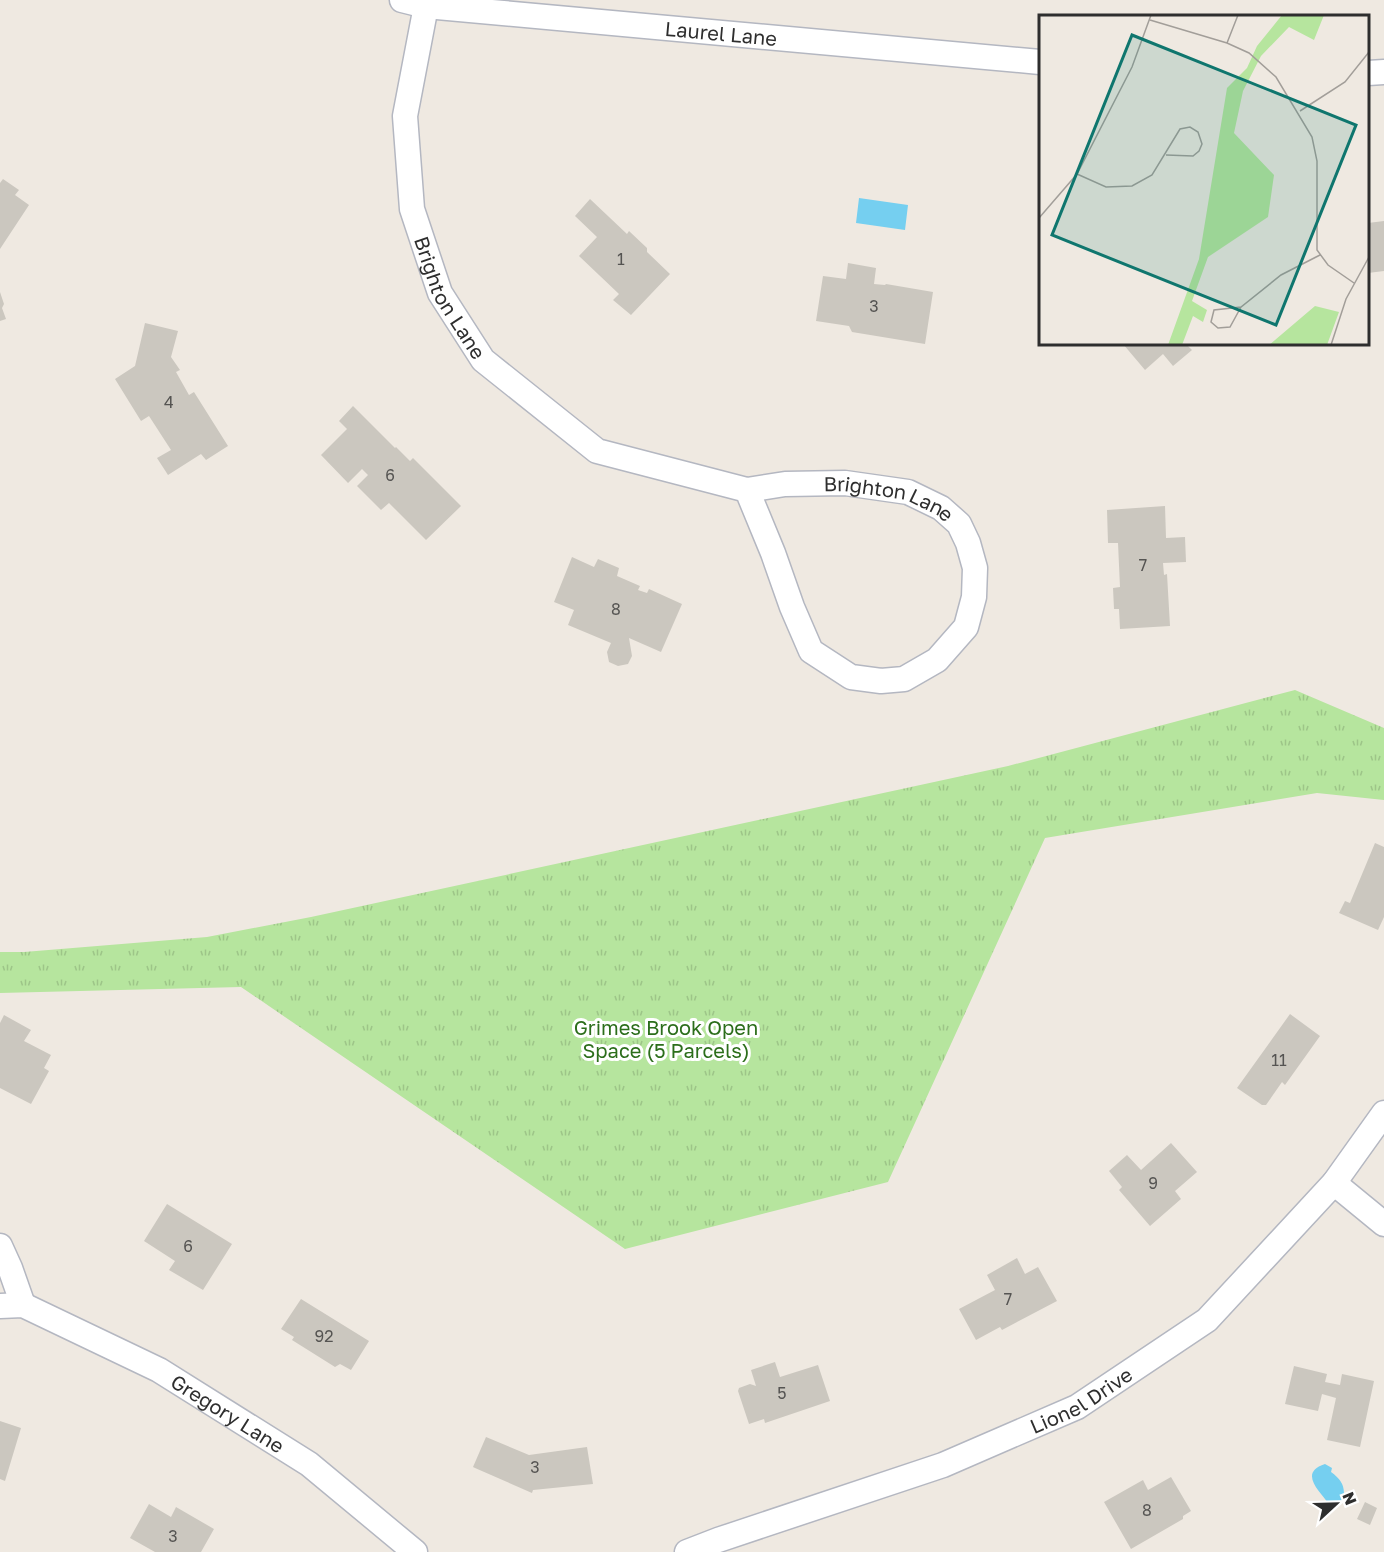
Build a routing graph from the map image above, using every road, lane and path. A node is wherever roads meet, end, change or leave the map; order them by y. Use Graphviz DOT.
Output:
graph roads {
  1 [pos="402,0"];
  2 [pos="426,6"];
  3 [pos="1039,62"];
  4 [pos="1384,72"];
  5 [pos="1369,73"];
  6 [pos="747,490"];
  7 [pos="1384,1113"];
  8 [pos="1334,1183"];
  9 [pos="1384,1224"];
  10 [pos="0,1246"];
  11 [pos="12,1305"];
  12 [pos="415,1552"];
  13 [pos="687,1552"];
  1 -- 2 [label="street, Laurel Lane"];
  2 -- 3 [label="street, Laurel Lane"];
  2 -- 6 [label="street, Brighton Lane"];
  4 -- 5 [label="street"];
  6 -- 6 [label="street, Brighton Lane"];
  7 -- 8 [label="street, Lionel Drive"];
  8 -- 9 [label="street"];
  8 -- 13 [label="street, Lionel Drive"];
  10 -- 11 [label="street, Gregory Lane"];
  11 -- 12 [label="street, Gregory Lane"];
}
